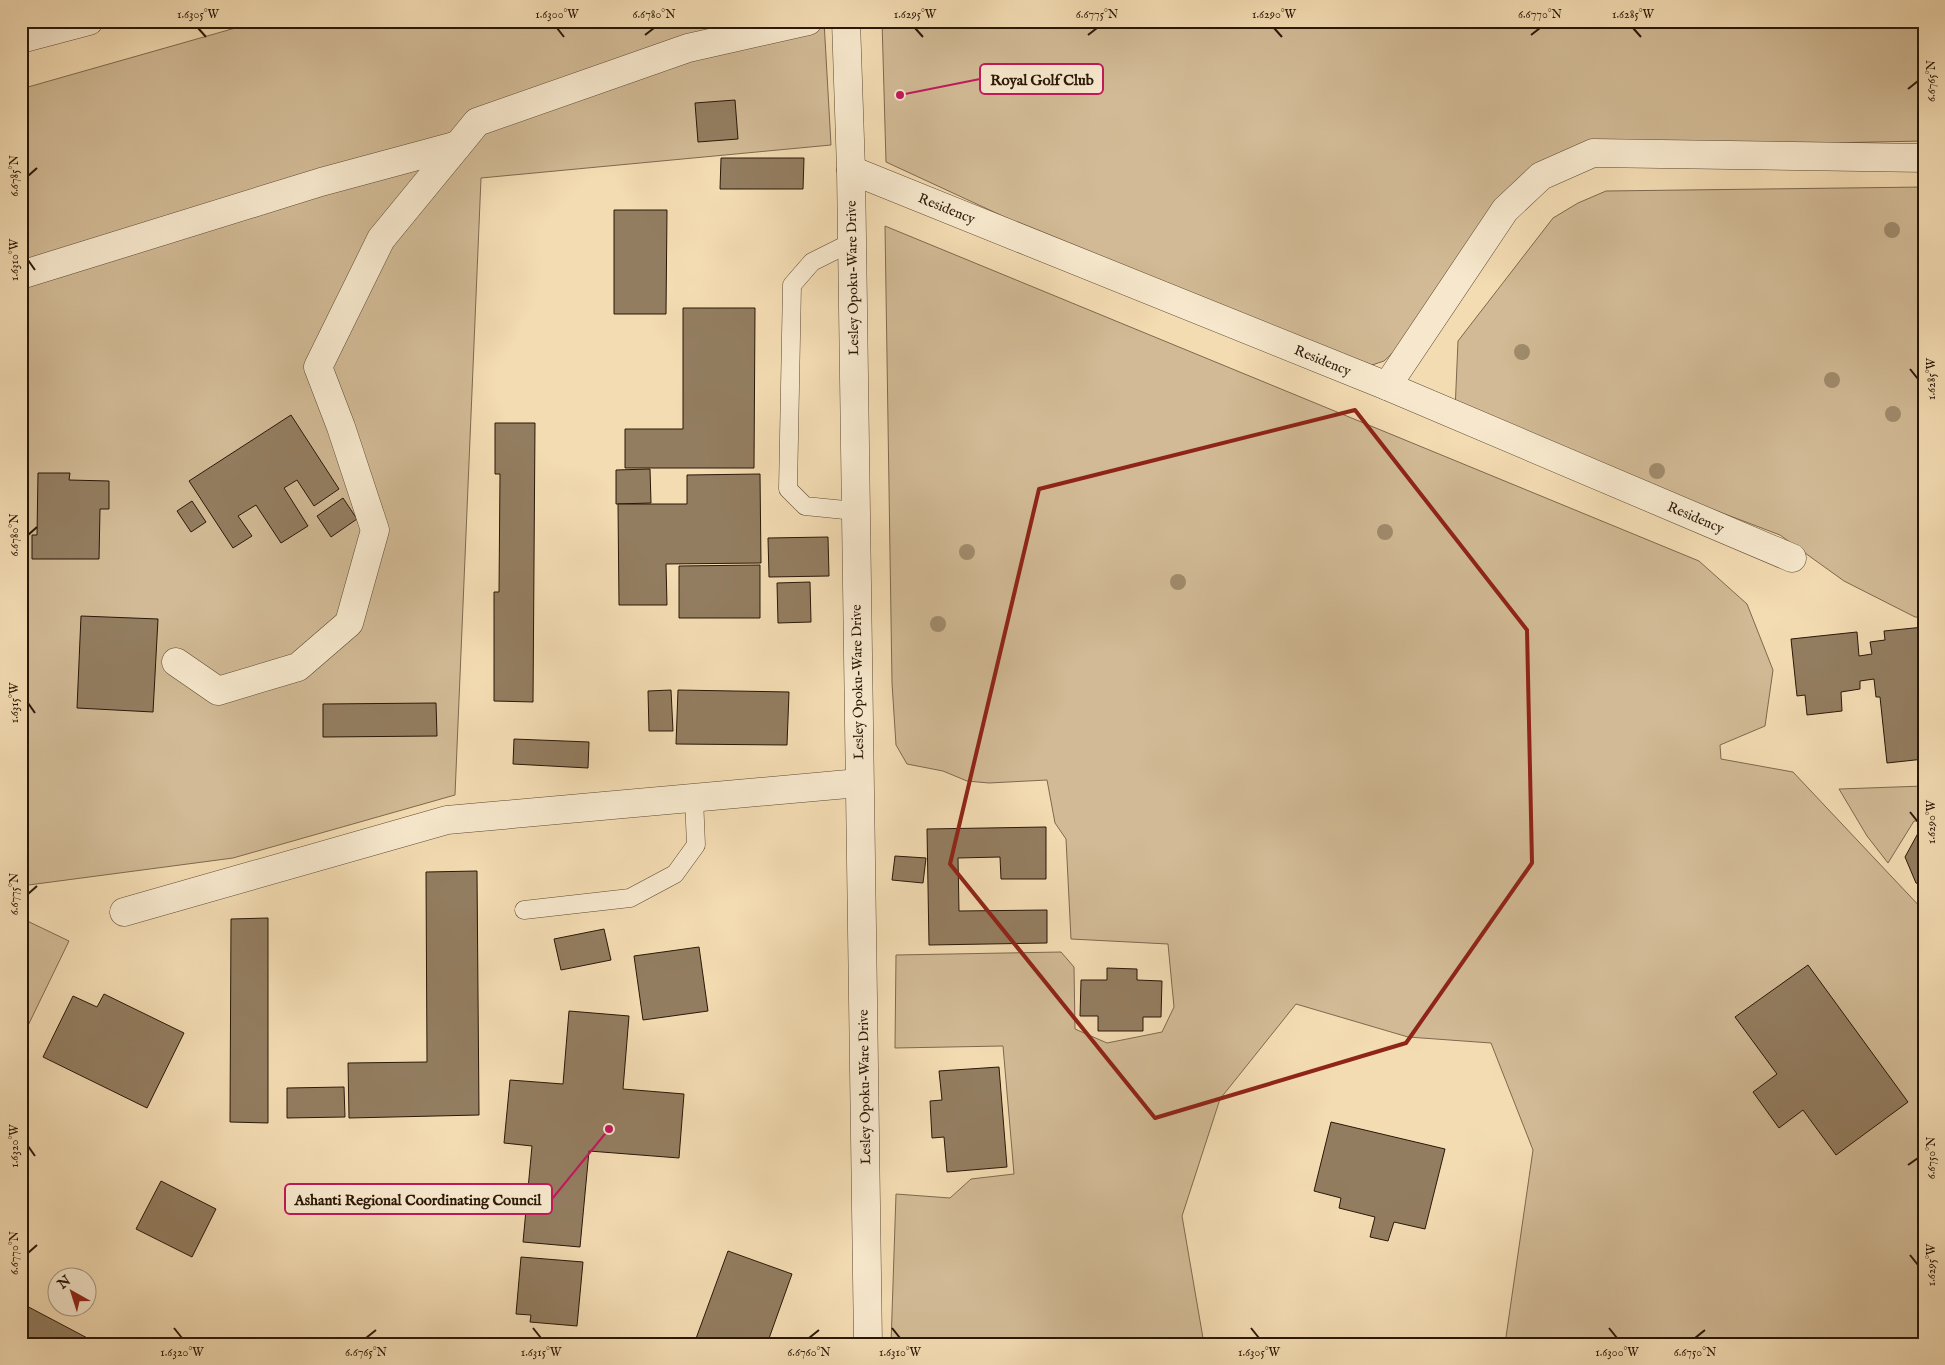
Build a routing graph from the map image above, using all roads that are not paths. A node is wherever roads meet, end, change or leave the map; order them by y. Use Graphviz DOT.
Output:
graph roads {
  1 [pos="89,21"];
  2 [pos="808,21"];
  3 [pos="846,21"];
  4 [pos="21,39"];
  5 [pos="458,145"];
  6 [pos="1924,158"];
  7 [pos="851,170"];
  8 [pos="852,242"];
  9 [pos="21,275"];
  10 [pos="1387,386"];
  11 [pos="855,511"];
  12 [pos="1792,558"];
  13 [pos="176,662"];
  14 [pos="859,783"];
  15 [pos="694,798"];
  16 [pos="524,910"];
  17 [pos="124,912"];
  18 [pos="868,1344"];
  1 -- 4 [label="street"];
  2 -- 5 [label="street"];
  3 -- 7 [label="street, Lesley Opoku-Ware Drive"];
  5 -- 9 [label="street"];
  5 -- 13 [label="street"];
  6 -- 10 [label="street"];
  7 -- 8 [label="street, Lesley Opoku-Ware Drive"];
  7 -- 10 [label="street, Residency"];
  8 -- 11 [label="street, Lesley Opoku-Ware Drive"];
  8 -- 11 [label="lane"];
  10 -- 12 [label="street, Residency"];
  11 -- 14 [label="street, Lesley Opoku-Ware Drive"];
  14 -- 15 [label="street"];
  14 -- 18 [label="street, Lesley Opoku-Ware Drive"];
  15 -- 16 [label="lane"];
  15 -- 17 [label="street"];
}
